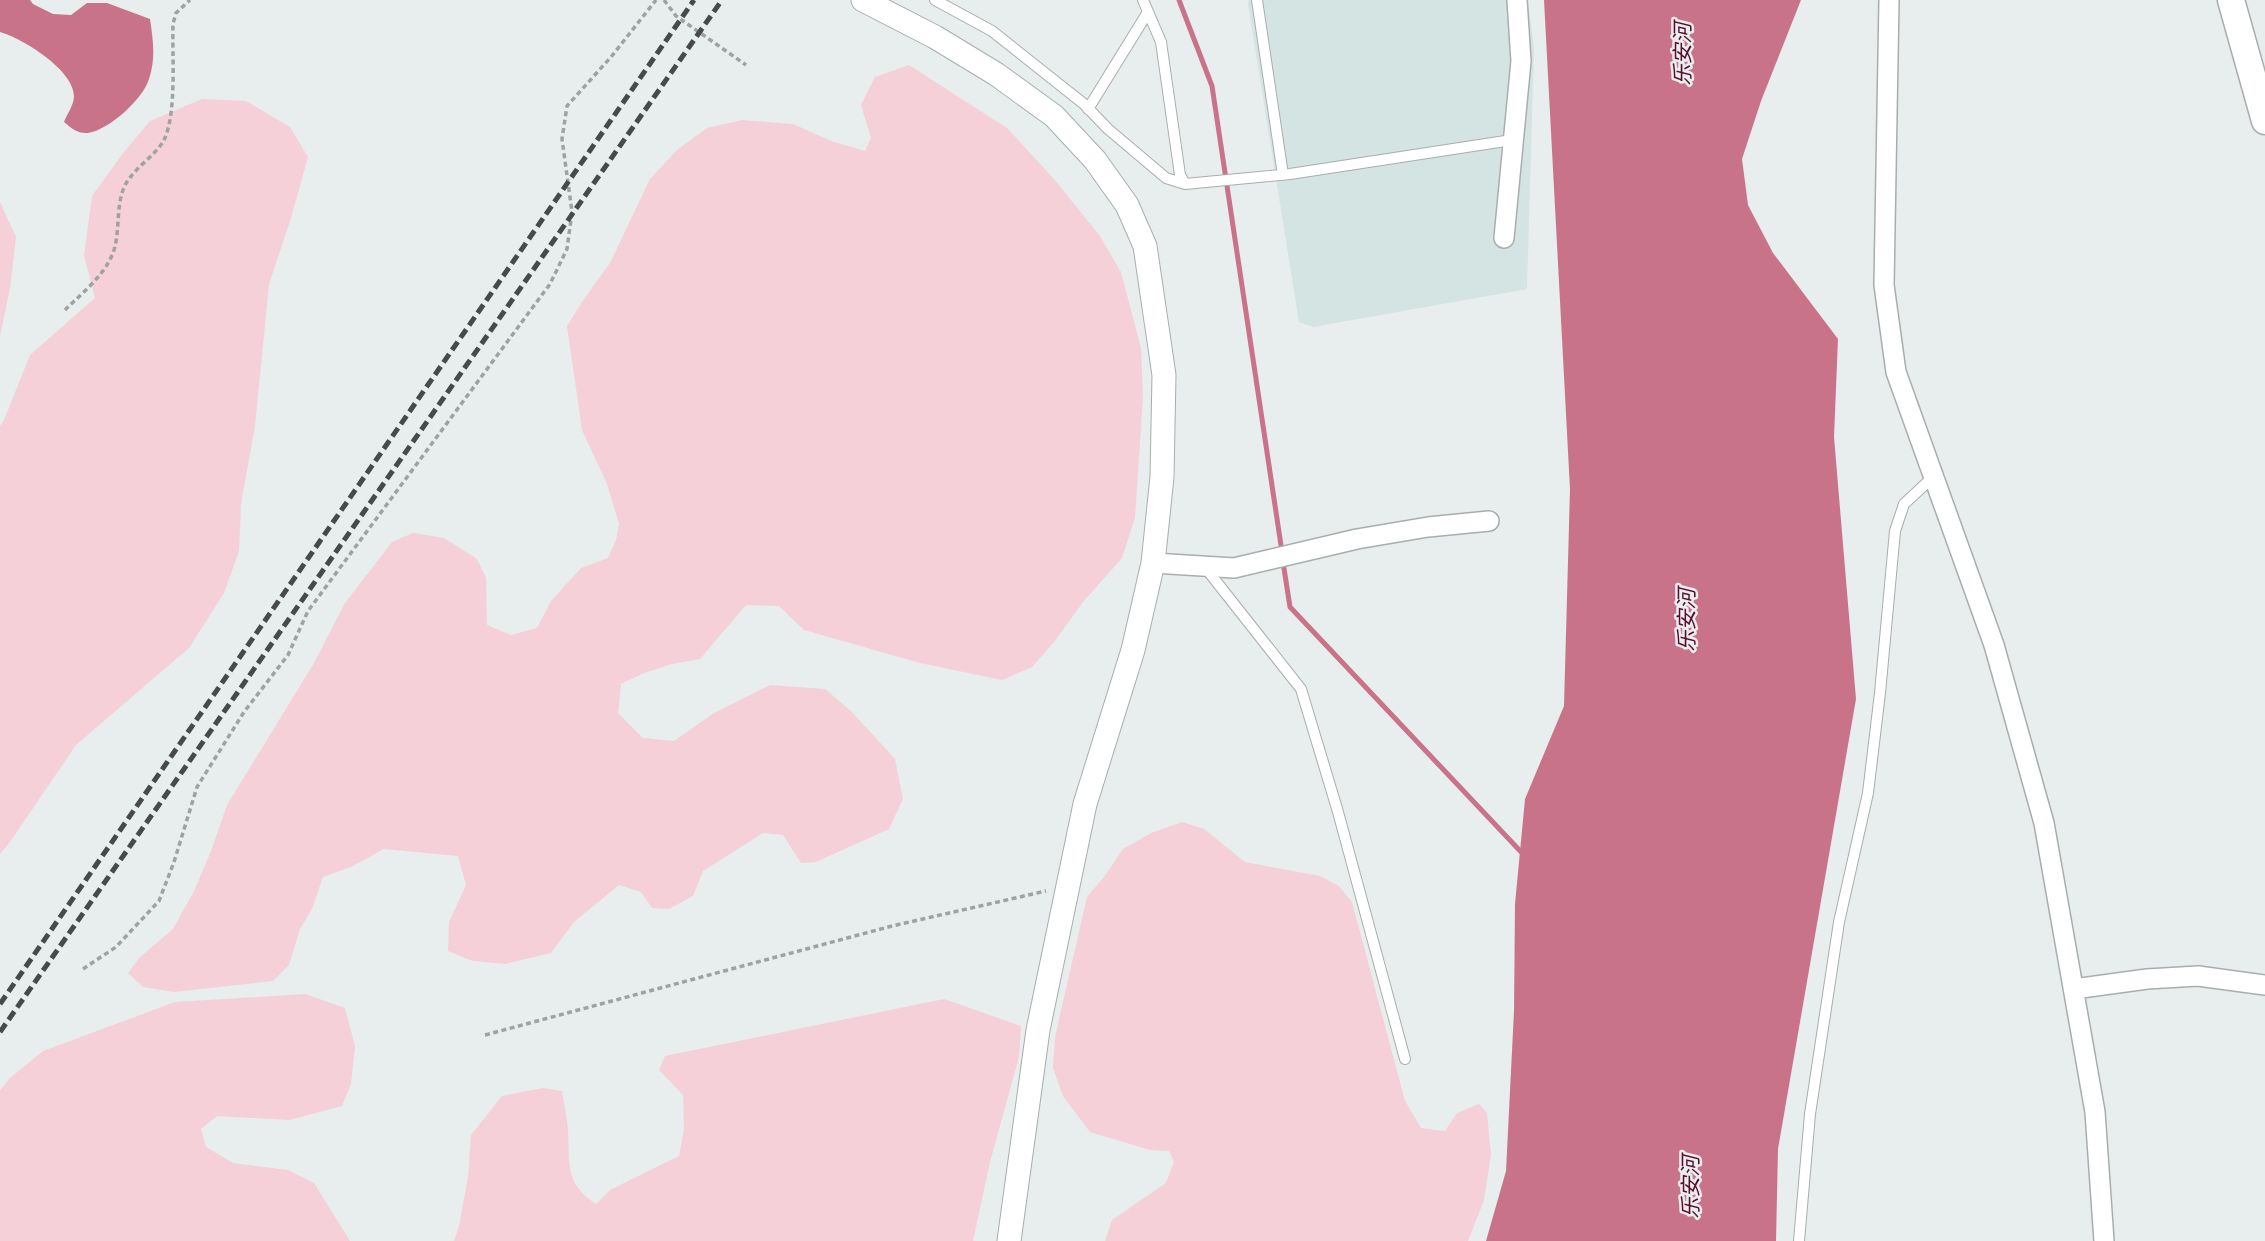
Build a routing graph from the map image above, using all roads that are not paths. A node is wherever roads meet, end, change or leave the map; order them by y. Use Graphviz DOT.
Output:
graph roads {
  1 [pos="864,0"];
  2 [pos="935,0"];
  3 [pos="1143,0"];
  4 [pos="1257,0"];
  5 [pos="1517,0"];
  6 [pos="1889,0"];
  7 [pos="2231,0"];
  8 [pos="1148,12"];
  9 [pos="1088,109"];
  10 [pos="2265,121"];
  11 [pos="1512,140"];
  12 [pos="1283,175"];
  13 [pos="1185,184"];
  14 [pos="1504,238"];
  15 [pos="1934,477"];
  16 [pos="1489,521"];
  17 [pos="1153,563"];
  18 [pos="1204,566"];
  19 [pos="2265,985"];
  20 [pos="2074,989"];
  21 [pos="1405,1059"];
  22 [pos="1009,1241"];
  23 [pos="1799,1241"];
  24 [pos="2104,1241"];
  1 -- 17 [label="street"];
  2 -- 9 [label="lane"];
  3 -- 8 [label="lane"];
  4 -- 12 [label="lane"];
  5 -- 11 [label="street"];
  6 -- 15 [label="street"];
  7 -- 10 [label="main road"];
  8 -- 9 [label="lane"];
  8 -- 13 [label="lane"];
  9 -- 13 [label="lane"];
  11 -- 12 [label="lane"];
  11 -- 14 [label="street"];
  12 -- 13 [label="lane"];
  15 -- 20 [label="street"];
  15 -- 23 [label="lane"];
  16 -- 18 [label="street"];
  17 -- 18 [label="street"];
  17 -- 22 [label="street"];
  18 -- 21 [label="lane"];
  19 -- 20 [label="street"];
  20 -- 24 [label="street"];
}
